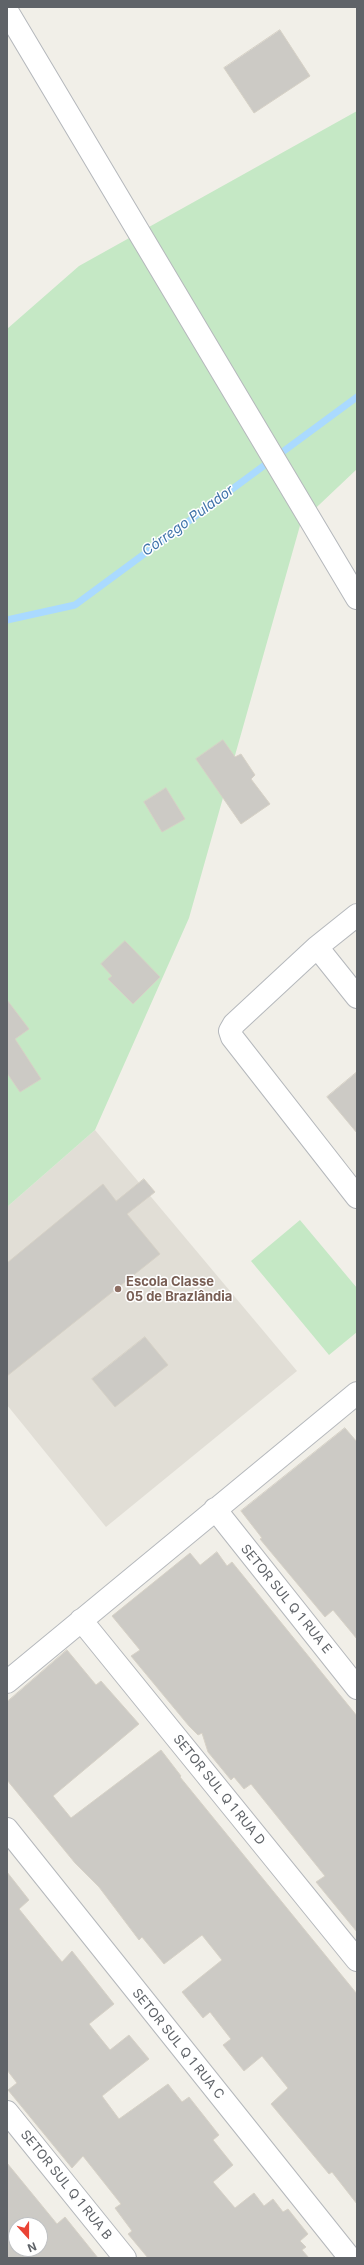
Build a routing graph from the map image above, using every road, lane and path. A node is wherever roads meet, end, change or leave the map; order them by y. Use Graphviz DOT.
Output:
graph roads {
  1 [pos="7,11"];
  2 [pos="357,598"];
  3 [pos="357,915"];
  4 [pos="317,947"];
  5 [pos="357,997"];
  6 [pos="357,1197"];
  7 [pos="355,1399"];
  8 [pos="215,1509"];
  9 [pos="81,1620"];
  10 [pos="7,1682"];
  11 [pos="357,1688"];
  12 [pos="7,1829"];
  13 [pos="357,1960"];
  14 [pos="7,2112"];
  15 [pos="125,2258"];
  16 [pos="350,2258"];
  1 -- 2 [label="street"];
  3 -- 4 [label="street"];
  4 -- 5 [label="street"];
  4 -- 6 [label="street"];
  7 -- 8 [label="street"];
  8 -- 9 [label="street"];
  8 -- 11 [label="street, SETOR SUL Q 1 RUA E"];
  9 -- 10 [label="street"];
  9 -- 13 [label="street, SETOR SUL Q 1 RUA D"];
  12 -- 16 [label="street, SETOR SUL Q 1 RUA C"];
  14 -- 15 [label="street, SETOR SUL Q 1 RUA B"];
}
